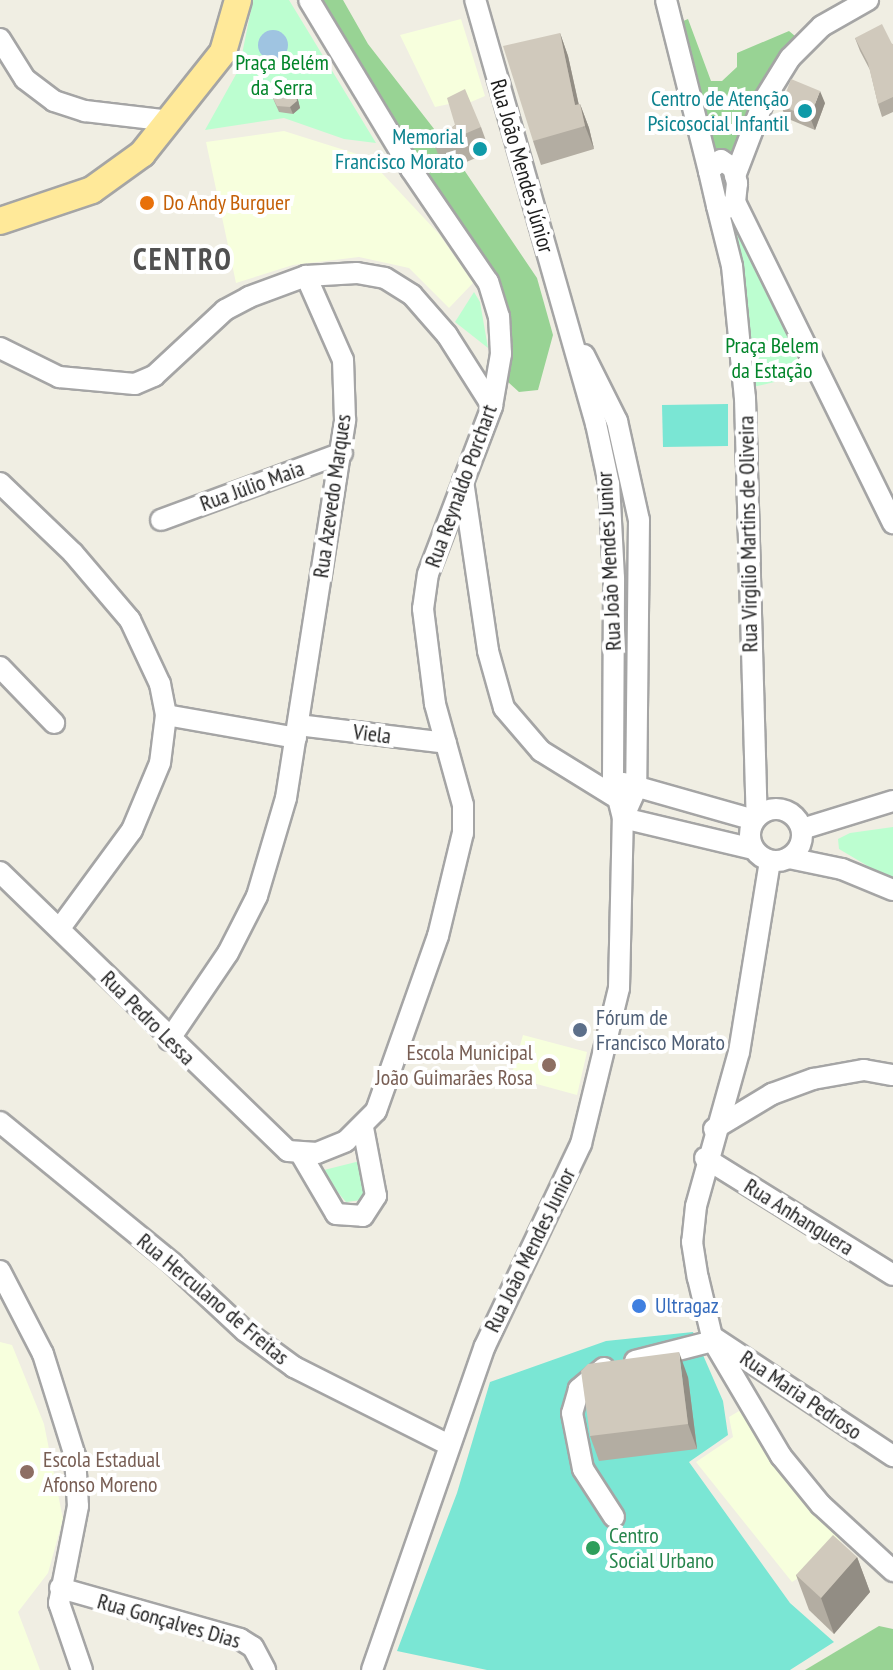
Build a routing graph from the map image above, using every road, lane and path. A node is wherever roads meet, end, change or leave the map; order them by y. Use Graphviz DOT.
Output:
graph roads {
  1 [pos="238,0"];
  2 [pos="309,0"];
  3 [pos="475,0"];
  4 [pos="666,0"];
  5 [pos="868,0"];
  6 [pos="0,39"];
  7 [pos="170,121"];
  8 [pos="709,171"];
  9 [pos="735,176"];
  10 [pos="726,204"];
  11 [pos="0,221"];
  12 [pos="306,276"];
  13 [pos="570,331"];
  14 [pos="0,348"];
  15 [pos="492,406"];
  16 [pos="342,453"];
  17 [pos="463,477"];
  18 [pos="0,483"];
  19 [pos="161,520"];
  20 [pos="893,523"];
  21 [pos="0,667"];
  22 [pos="166,715"];
  23 [pos="54,723"];
  24 [pos="297,731"];
  25 [pos="446,743"];
  26 [pos="614,787"];
  27 [pos="636,789"];
  28 [pos="892,802"];
  29 [pos="623,818"];
  30 [pos="755,818"];
  31 [pos="802,829"];
  32 [pos="771,856"];
  33 [pos="0,872"];
  34 [pos="893,890"];
  35 [pos="60,928"];
  36 [pos="169,1040"];
  37 [pos="893,1075"];
  38 [pos="0,1122"];
  39 [pos="363,1128"];
  40 [pos="714,1129"];
  41 [pos="302,1156"];
  42 [pos="705,1158"];
  43 [pos="0,1271"];
  44 [pos="893,1275"];
  45 [pos="711,1338"];
  46 [pos="447,1444"];
  47 [pos="893,1456"];
  48 [pos="614,1517"];
  49 [pos="893,1571"];
  50 [pos="60,1588"];
  51 [pos="82,1670"];
  52 [pos="265,1670"];
  53 [pos="372,1670"];
  1 -- 7 [label="main road"];
  2 -- 15 [label="street, Rua Reynaldo Porchart"];
  3 -- 13 [label="street, Rua João Mendes Júnior"];
  4 -- 8 [label="street"];
  5 -- 9 [label="street"];
  6 -- 7 [label="street"];
  7 -- 11 [label="main road"];
  8 -- 9 [label="street"];
  8 -- 10 [label="street"];
  9 -- 10 [label="street"];
  10 -- 20 [label="street"];
  10 -- 30 [label="street, Rua Virgílio Martins de Oliveira"];
  12 -- 14 [label="street"];
  12 -- 15 [label="street"];
  12 -- 16 [label="street, Rua Azevedo Marques"];
  13 -- 26 [label="street, Rua João Mendes Junior"];
  13 -- 27 [label="street, Rua João Mendes Junior"];
  15 -- 17 [label="street, Rua Reynaldo Porchart"];
  16 -- 19 [label="street, Rua Júlio Maia"];
  16 -- 24 [label="street, Rua Azevedo Marques"];
  17 -- 25 [label="street, Rua Reynaldo Porchart"];
  17 -- 26 [label="street"];
  18 -- 22 [label="street"];
  21 -- 23 [label="street"];
  22 -- 24 [label="street, Viela"];
  22 -- 35 [label="street"];
  24 -- 25 [label="street, Viela"];
  24 -- 36 [label="street, Rua Azevedo Marques"];
  25 -- 39 [label="street, Rua Reynaldo Porchart"];
  26 -- 27 [label="street"];
  26 -- 29 [label="street, Rua João Mendes Junior"];
  27 -- 29 [label="street, Rua João Mendes Junior"];
  27 -- 30 [label="street"];
  28 -- 31 [label="street"];
  29 -- 32 [label="street"];
  29 -- 46 [label="street, Rua João Mendes Junior"];
  30 -- 31 [label="street"];
  30 -- 32 [label="street"];
  31 -- 32 [label="street"];
  32 -- 34 [label="street"];
  32 -- 40 [label="street"];
  33 -- 35 [label="street, Rua Pedro Lessa"];
  35 -- 36 [label="street, Rua Pedro Lessa"];
  36 -- 41 [label="street, Rua Pedro Lessa"];
  37 -- 40 [label="street"];
  38 -- 46 [label="street, Rua Herculano de Freitas"];
  39 -- 41 [label="street"];
  39 -- 41 [label="street"];
  40 -- 42 [label="street"];
  42 -- 44 [label="street, Rua Anhanguera"];
  42 -- 45 [label="street"];
  43 -- 50 [label="street"];
  45 -- 47 [label="street, Rua Maria Pedroso"];
  45 -- 48 [label="street"];
  45 -- 49 [label="street"];
  46 -- 53 [label="street, Rua João Mendes Junior"];
  50 -- 51 [label="street"];
  50 -- 52 [label="street, Rua Gonçalves Dias"];
}
